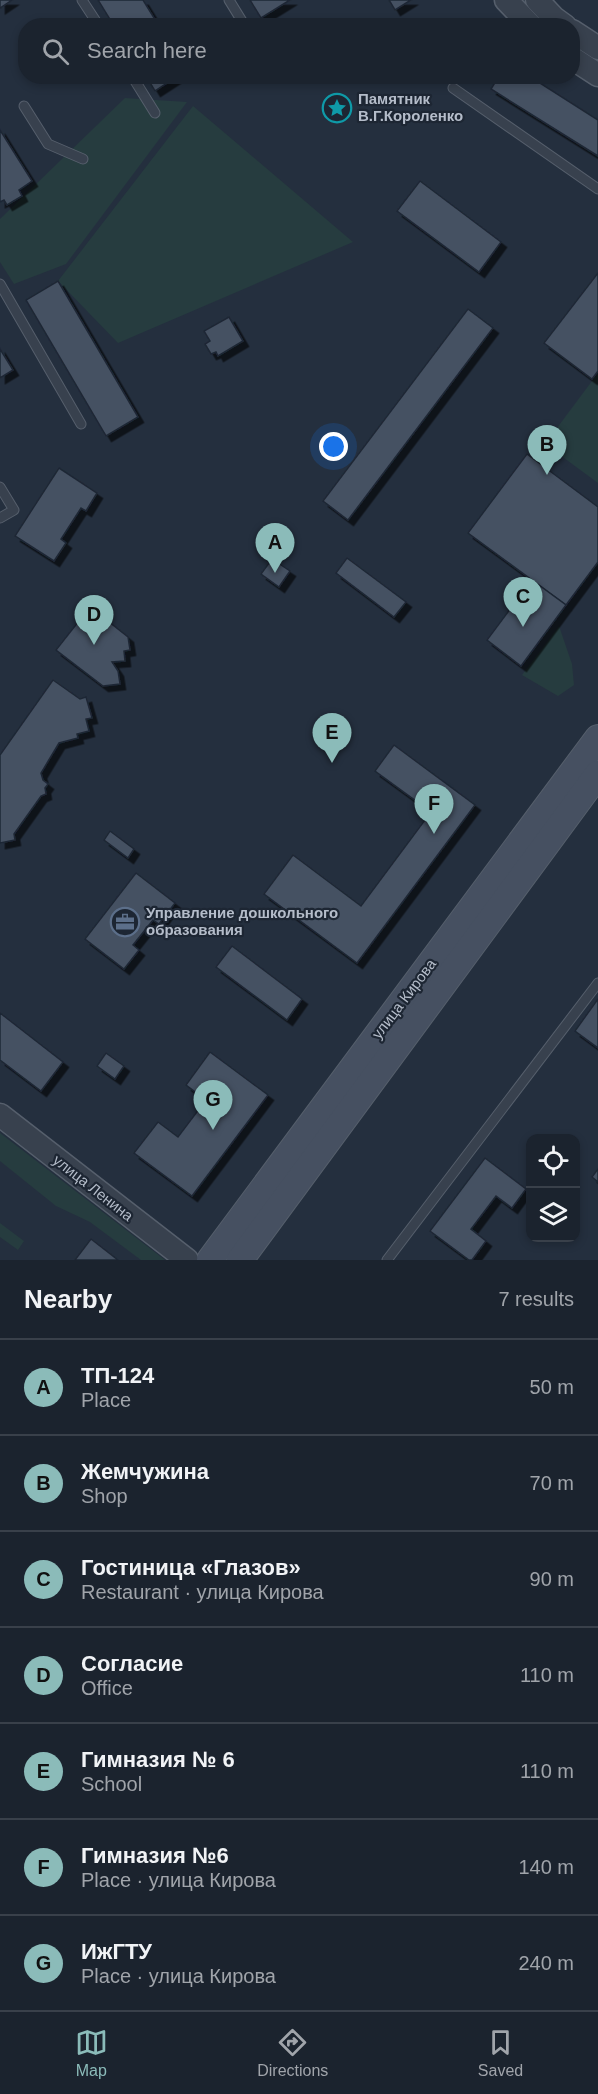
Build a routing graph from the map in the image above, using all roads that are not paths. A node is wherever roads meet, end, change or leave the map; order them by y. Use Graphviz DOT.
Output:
graph roads {
  1 [pos="82,0"];
  2 [pos="229,0"];
  3 [pos="506,0"];
  4 [pos="537,0"];
  5 [pos="94,18"];
  6 [pos="240,18"];
  7 [pos="523,18"];
  8 [pos="554,18"];
  9 [pos="580,36"];
  10 [pos="598,48"];
  11 [pos="580,63"];
  12 [pos="598,75"];
  13 [pos="137,84"];
  14 [pos="453,88"];
  15 [pos="24,106"];
  16 [pos="155,113"];
  17 [pos="83,159"];
  18 [pos="598,189"];
  19 [pos="0,284"];
  20 [pos="81,424"];
  21 [pos="0,487"];
  22 [pos="0,518"];
  23 [pos="598,738"];
  24 [pos="589,782"];
  25 [pos="598,983"];
  26 [pos="0,1115"];
  27 [pos="187,1260"];
  28 [pos="210,1260"];
  29 [pos="240,1260"];
  30 [pos="387,1260"];
  1 -- 5 [label="lane"];
  2 -- 6 [label="lane"];
  3 -- 7 [label="street"];
  4 -- 8 [label="street"];
  9 -- 10 [label="street"];
  11 -- 12 [label="street"];
  13 -- 16 [label="lane"];
  14 -- 18 [label="lane"];
  15 -- 17 [label="lane"];
  19 -- 20 [label="lane"];
  21 -- 22 [label="lane"];
  23 -- 24 [label="main road, улица Кирова"];
  24 -- 28 [label="main road, улица Кирова"];
  24 -- 29 [label="main road, улица Кирова"];
  25 -- 30 [label="lane"];
  26 -- 27 [label="street, улица Ленина"];
}
